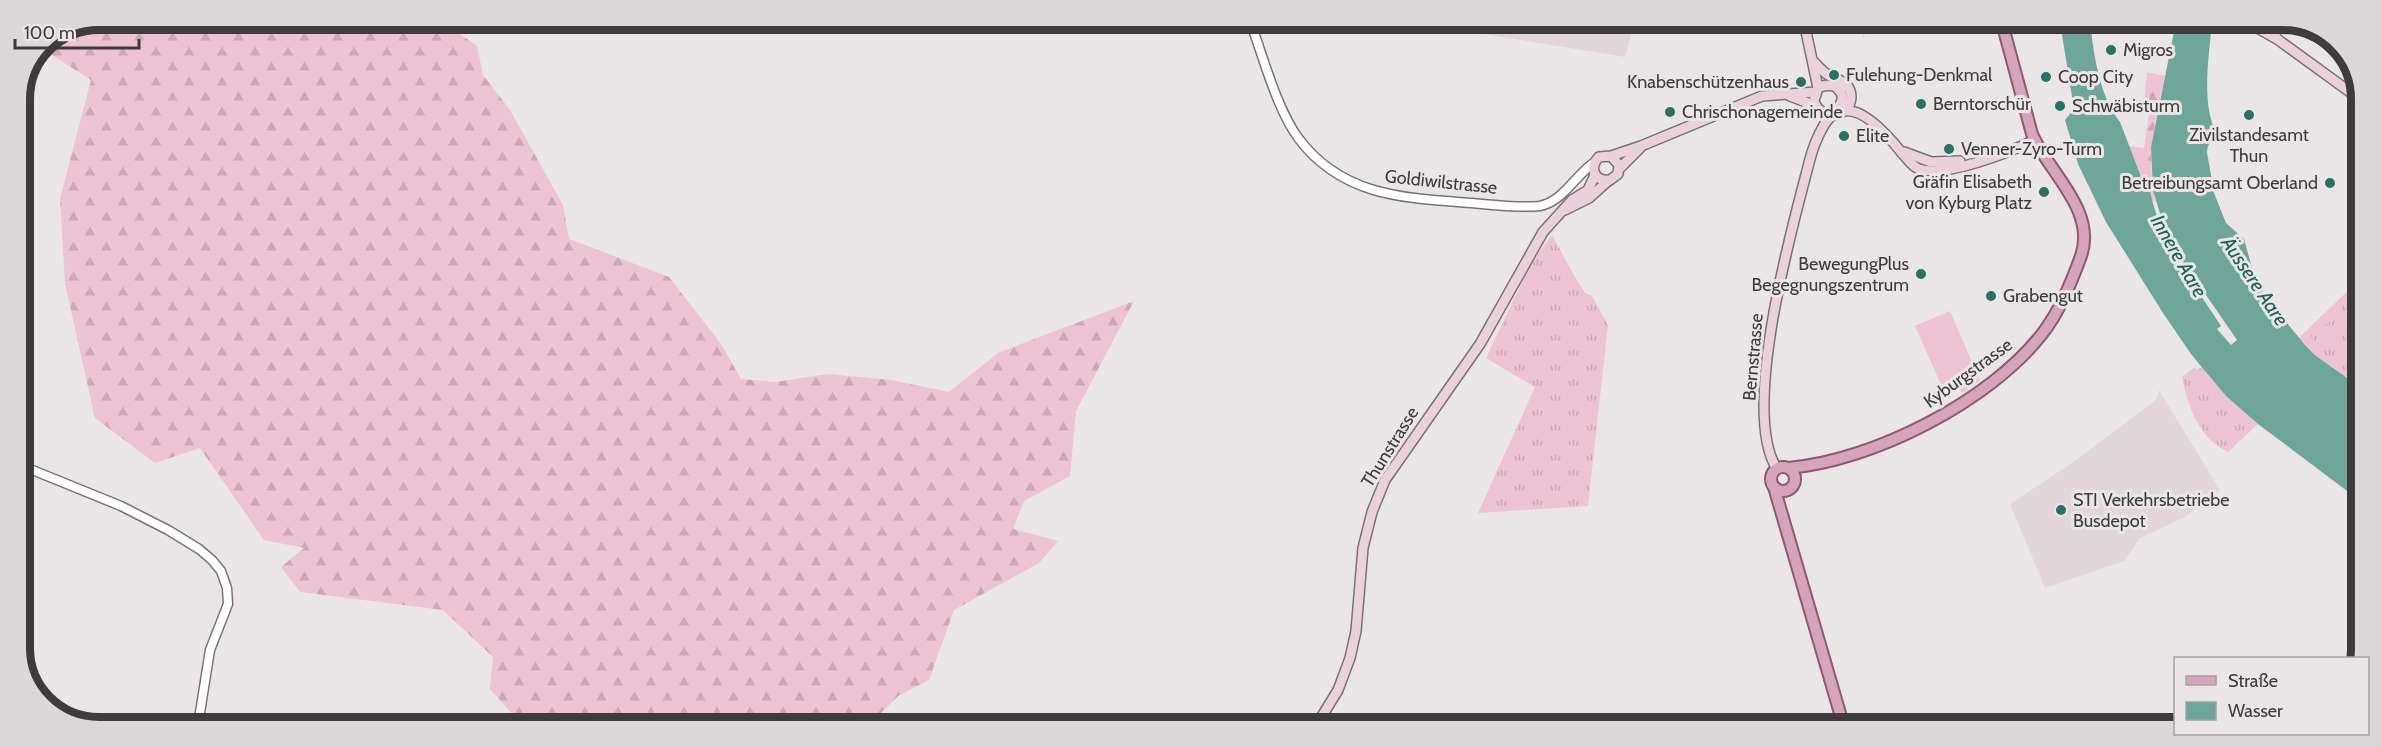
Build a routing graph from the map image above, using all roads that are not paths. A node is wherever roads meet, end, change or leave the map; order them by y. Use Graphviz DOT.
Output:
graph roads {
  1 [pos="1254,30"];
  2 [pos="1805,30"];
  3 [pos="2005,30"];
  4 [pos="2261,30"];
  5 [pos="2270,30"];
  6 [pos="2277,39"];
  7 [pos="1814,62"];
  8 [pos="1848,86"];
  9 [pos="1836,87"];
  10 [pos="1817,90"];
  11 [pos="2351,93"];
  12 [pos="1788,95"];
  13 [pos="1817,108"];
  14 [pos="1838,114"];
  15 [pos="2034,137"];
  16 [pos="1815,144"];
  17 [pos="1641,146"];
  18 [pos="1611,156"];
  19 [pos="1595,162"];
  20 [pos="1619,169"];
  21 [pos="1599,178"];
  22 [pos="1573,183"];
  23 [pos="1816,465"];
  24 [pos="1782,468"];
  25 [pos="30,469"];
  26 [pos="1791,486"];
  27 [pos="1774,487"];
  28 [pos="1783,515"];
  29 [pos="199,717"];
  30 [pos="1322,717"];
  31 [pos="1841,717"];
  1 -- 22 [label="street, Goldiwilstrasse"];
  2 -- 7 [label="main road"];
  3 -- 15 [label="main road"];
  4 -- 6 [label="main road"];
  5 -- 6 [label="main road"];
  6 -- 11 [label="main road"];
  7 -- 8 [label="main road"];
  7 -- 10 [label="main road"];
  8 -- 9 [label="main road"];
  8 -- 14 [label="main road"];
  9 -- 10 [label="main road"];
  9 -- 14 [label="main road"];
  10 -- 12 [label="main road"];
  10 -- 13 [label="main road"];
  12 -- 13 [label="main road"];
  12 -- 17 [label="main road"];
  13 -- 14 [label="main road"];
  13 -- 16 [label="main road, Bernstrasse"];
  14 -- 15 [label="main road"];
  14 -- 16 [label="main road, Bernstrasse"];
  15 -- 23 [label="main road, Kyburgstrasse"];
  16 -- 24 [label="main road, Bernstrasse"];
  17 -- 18 [label="main road"];
  17 -- 20 [label="main road"];
  18 -- 19 [label="main road"];
  18 -- 20 [label="main road"];
  19 -- 21 [label="main road"];
  19 -- 22 [label="street, Goldiwilstrasse"];
  20 -- 21 [label="main road"];
  21 -- 22 [label="street, Goldiwilstrasse"];
  21 -- 30 [label="main road, Thunstrasse"];
  23 -- 24 [label="main road, Kyburgstrasse"];
  23 -- 26 [label="main road, Kyburgstrasse"];
  24 -- 26 [label="main road"];
  24 -- 27 [label="main road"];
  25 -- 29 [label="street"];
  26 -- 27 [label="main road"];
  26 -- 28 [label="main road"];
  27 -- 28 [label="main road"];
  28 -- 31 [label="main road"];
}
